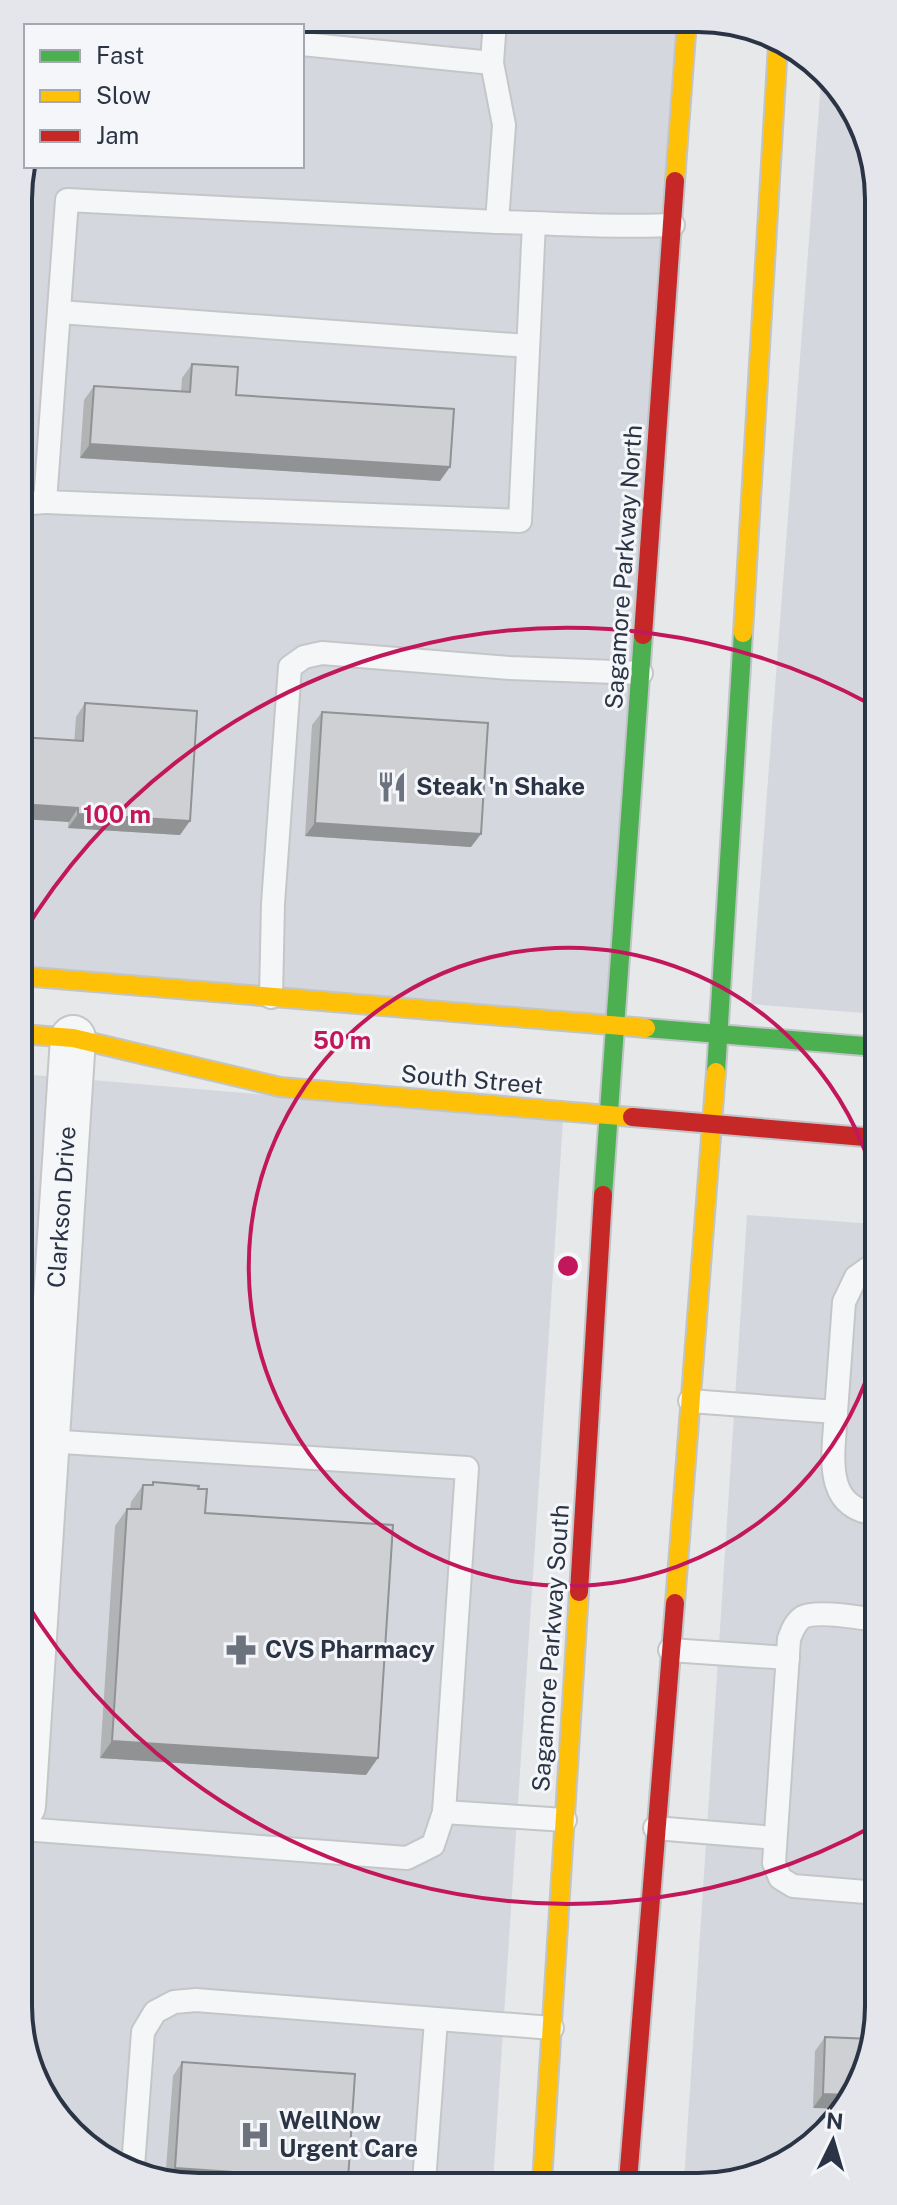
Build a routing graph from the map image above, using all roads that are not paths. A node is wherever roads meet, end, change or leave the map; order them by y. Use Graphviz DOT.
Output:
graph roads {
  1 [pos="494,32"];
  2 [pos="686,32"];
  3 [pos="304,44"];
  4 [pos="778,52"];
  5 [pos="492,63"];
  6 [pos="497,222"];
  7 [pos="534,223"];
  8 [pos="673,225"];
  9 [pos="59,312"];
  10 [pos="528,346"];
  11 [pos="45,502"];
  12 [pos="32,503"];
  13 [pos="641,673"];
  14 [pos="32,977"];
  15 [pos="271,997"];
  16 [pos="614,1027"];
  17 [pos="32,1035"];
  18 [pos="718,1035"];
  19 [pos="73,1038"];
  20 [pos="865,1046"];
  21 [pos="608,1116"];
  22 [pos="713,1124"];
  23 [pos="865,1137"];
  24 [pos="865,1271"];
  25 [pos="690,1401"];
  26 [pos="836,1412"];
  27 [pos="47,1441"];
  28 [pos="865,1512"];
  29 [pos="865,1619"];
  30 [pos="670,1650"];
  31 [pos="788,1658"];
  32 [pos="32,1669"];
  33 [pos="444,1812"];
  34 [pos="565,1820"];
  35 [pos="655,1828"];
  36 [pos="32,1830"];
  37 [pos="775,1838"];
  38 [pos="865,1892"];
  39 [pos="436,2020"];
  40 [pos="552,2028"];
  41 [pos="134,2159"];
  42 [pos="425,2173"];
  43 [pos="543,2173"];
  44 [pos="629,2173"];
  1 -- 5 [label="lane"];
  2 -- 8 [label="main road, Sagamore Parkway North"];
  3 -- 5 [label="lane"];
  4 -- 18 [label="main road"];
  5 -- 6 [label="lane"];
  6 -- 7 [label="lane"];
  6 -- 9 [label="lane"];
  7 -- 8 [label="lane"];
  7 -- 10 [label="lane"];
  8 -- 13 [label="main road, Sagamore Parkway North"];
  9 -- 10 [label="lane"];
  9 -- 11 [label="lane"];
  10 -- 11 [label="lane"];
  11 -- 12 [label="lane"];
  13 -- 15 [label="lane"];
  13 -- 16 [label="main road, Sagamore Parkway North"];
  14 -- 15 [label="main road"];
  15 -- 16 [label="main road"];
  16 -- 18 [label="main road"];
  16 -- 21 [label="main road, Sagamore Parkway North"];
  17 -- 19 [label="main road, South Street"];
  18 -- 20 [label="main road"];
  18 -- 22 [label="main road"];
  19 -- 21 [label="main road, South Street"];
  19 -- 27 [label="street, Clarkson Drive"];
  21 -- 22 [label="main road, South Street"];
  21 -- 34 [label="main road, Sagamore Parkway South"];
  22 -- 23 [label="main road, South Street"];
  22 -- 25 [label="main road"];
  24 -- 26 [label="lane"];
  25 -- 26 [label="lane"];
  25 -- 30 [label="main road"];
  26 -- 28 [label="lane"];
  27 -- 32 [label="street, Clarkson Drive"];
  27 -- 33 [label="lane"];
  29 -- 31 [label="lane"];
  30 -- 31 [label="lane"];
  30 -- 35 [label="main road"];
  31 -- 37 [label="lane"];
  33 -- 34 [label="lane"];
  33 -- 36 [label="lane"];
  34 -- 40 [label="main road, Sagamore Parkway South"];
  35 -- 37 [label="lane"];
  35 -- 44 [label="main road"];
  37 -- 38 [label="lane"];
  39 -- 40 [label="lane"];
  39 -- 41 [label="lane"];
  39 -- 42 [label="lane"];
  40 -- 43 [label="main road, Sagamore Parkway South"];
}
